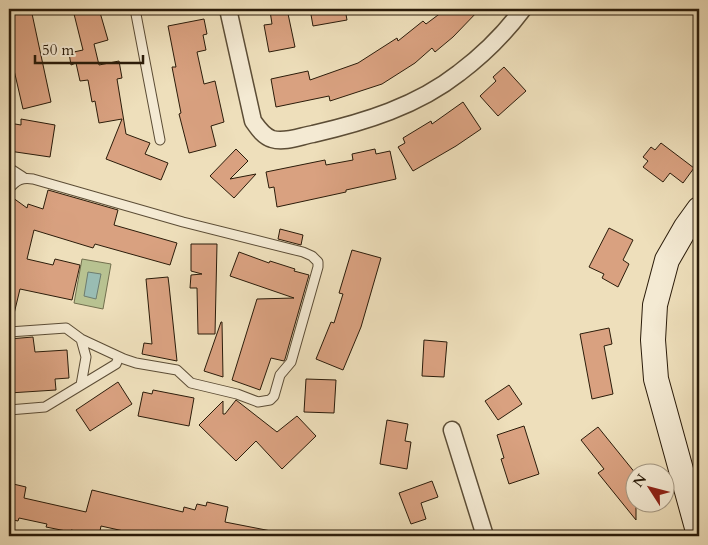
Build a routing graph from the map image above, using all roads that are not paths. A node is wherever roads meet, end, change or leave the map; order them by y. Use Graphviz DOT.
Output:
graph roads {
  1 [pos="135,9"];
  2 [pos="228,9"];
  3 [pos="523,9"];
  4 [pos="160,140"];
  5 [pos="9,168"];
  6 [pos="23,177"];
  7 [pos="9,189"];
  8 [pos="699,210"];
  9 [pos="9,332"];
  10 [pos="81,339"];
  11 [pos="119,357"];
  12 [pos="81,385"];
  13 [pos="9,410"];
  14 [pos="452,430"];
  15 [pos="699,535"];
  16 [pos="485,536"];
  1 -- 4 [label="lane"];
  2 -- 3 [label="street"];
  5 -- 6 [label="lane"];
  6 -- 7 [label="lane"];
  6 -- 11 [label="lane"];
  8 -- 15 [label="street"];
  9 -- 10 [label="lane"];
  10 -- 11 [label="lane"];
  10 -- 12 [label="lane"];
  11 -- 12 [label="lane"];
  12 -- 13 [label="lane"];
  14 -- 16 [label="street"];
}
